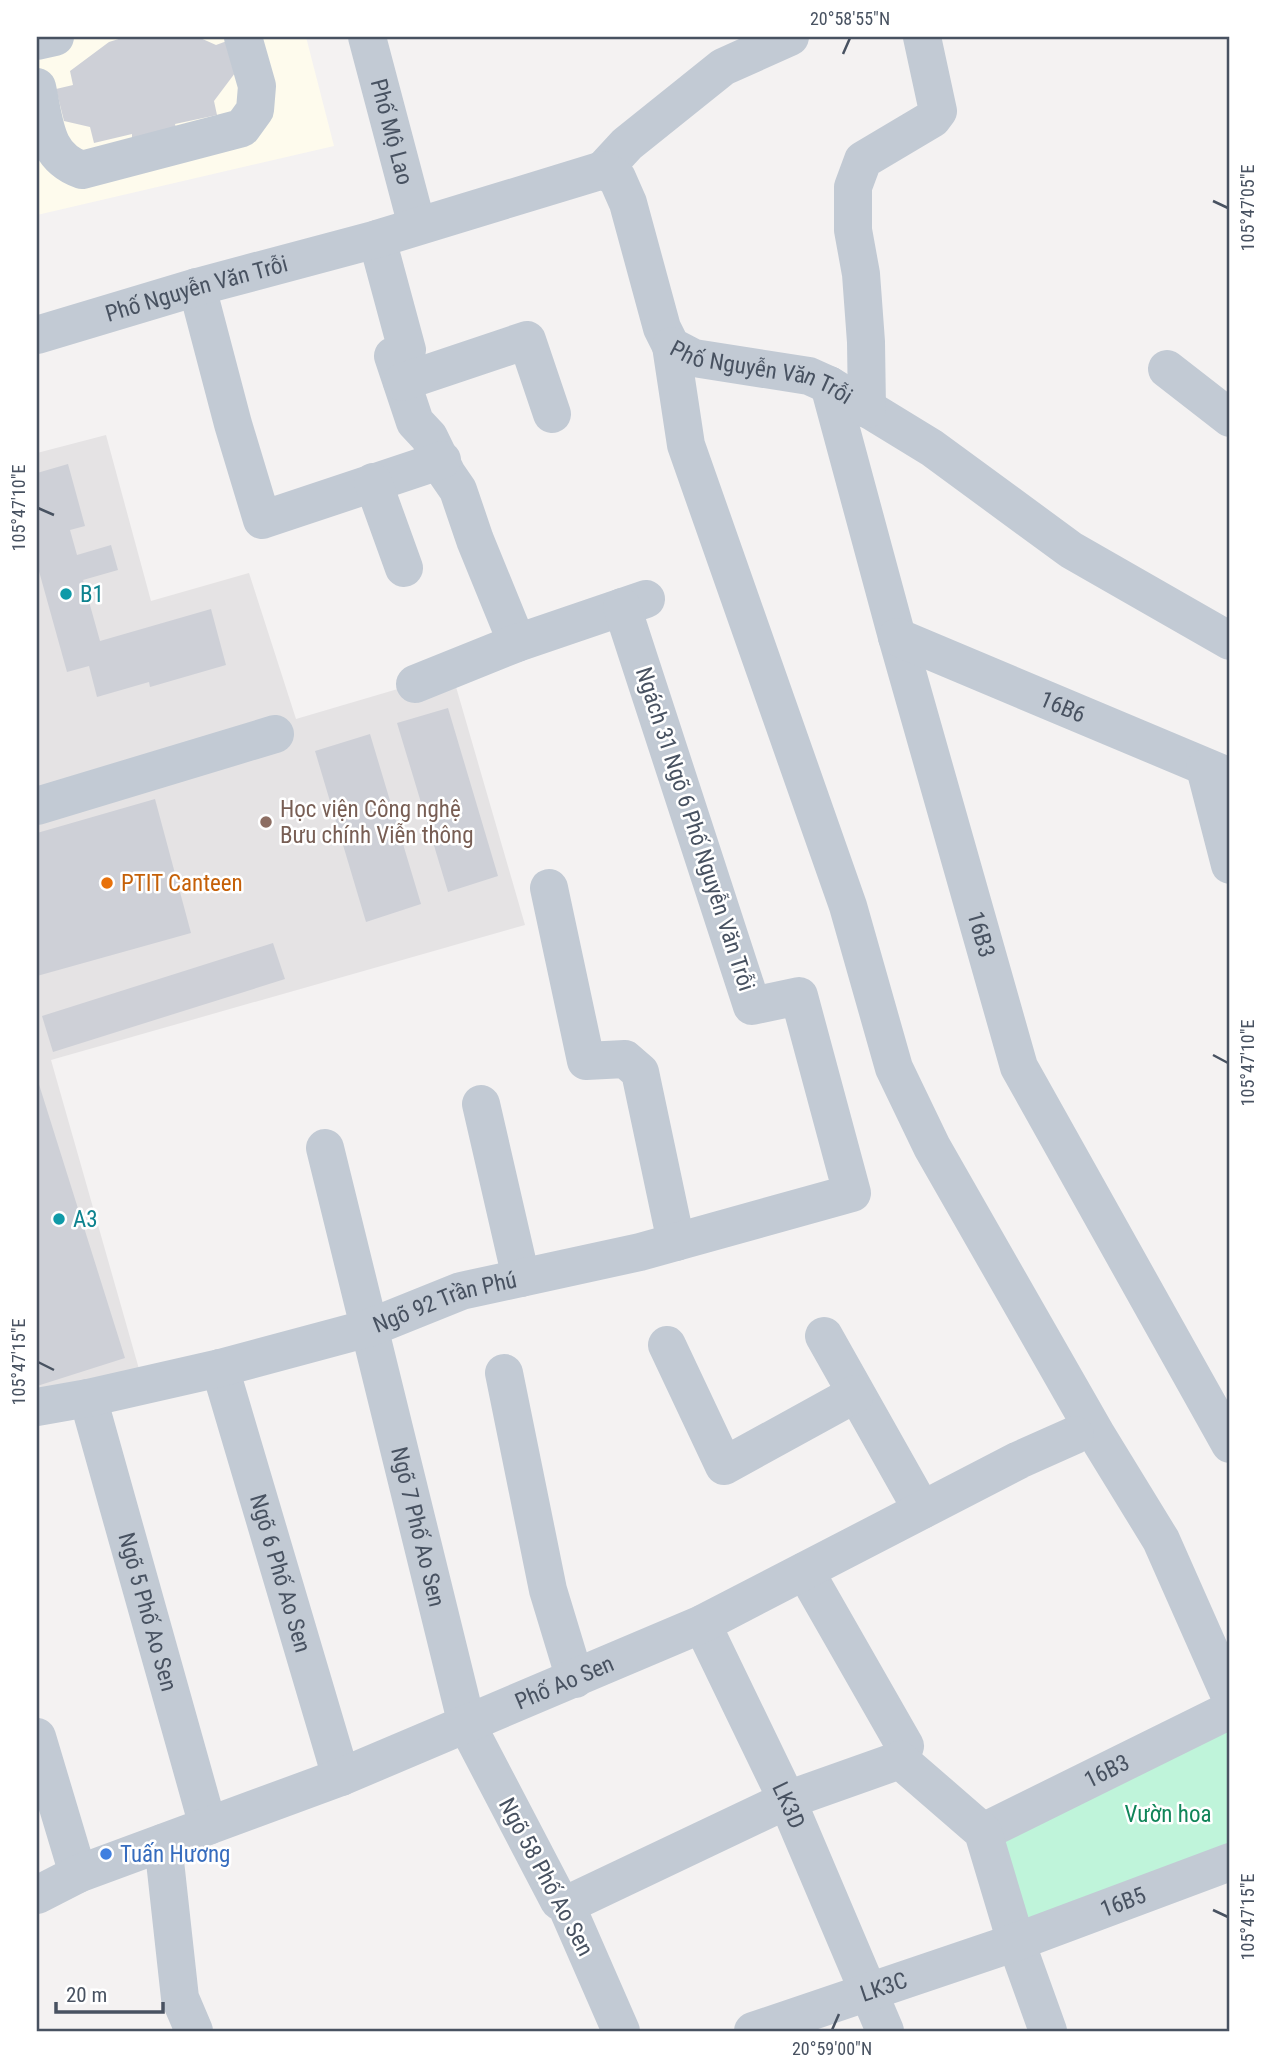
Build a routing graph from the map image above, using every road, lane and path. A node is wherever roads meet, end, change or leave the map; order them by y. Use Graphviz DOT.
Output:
graph roads {
  1 [pos="55,37"];
  2 [pos="243,37"];
  3 [pos="367,37"];
  4 [pos="790,37"];
  5 [pos="922,37"];
  6 [pos="37,41"];
  7 [pos="37,87"];
  8 [pos="603,170"];
  9 [pos="417,226"];
  10 [pos="377,239"];
  11 [pos="197,287"];
  12 [pos="37,335"];
  13 [pos="671,346"];
  14 [pos="1167,369"];
  15 [pos="402,382"];
  16 [pos="829,386"];
  17 [pos="867,409"];
  18 [pos="552,414"];
  19 [pos="1230,418"];
  20 [pos="442,460"];
  21 [pos="373,482"];
  22 [pos="404,568"];
  23 [pos="897,637"];
  24 [pos="1230,640"];
  25 [pos="517,643"];
  26 [pos="415,684"];
  27 [pos="275,734"];
  28 [pos="1218,773"];
  29 [pos="37,806"];
  30 [pos="1230,865"];
  31 [pos="548,888"];
  32 [pos="481,1104"];
  33 [pos="325,1148"];
  34 [pos="852,1193"];
  35 [pos="676,1242"];
  36 [pos="521,1278"];
  37 [pos="369,1328"];
  38 [pos="824,1336"];
  39 [pos="667,1345"];
  40 [pos="220,1368"];
  41 [pos="504,1373"];
  42 [pos="855,1394"];
  43 [pos="89,1398"];
  44 [pos="37,1407"];
  45 [pos="1075,1435"];
  46 [pos="1230,1444"];
  47 [pos="922,1510"];
  48 [pos="805,1571"];
  49 [pos="702,1625"];
  50 [pos="575,1679"];
  51 [pos="1230,1696"];
  52 [pos="1230,1710"];
  53 [pos="467,1725"];
  54 [pos="37,1737"];
  55 [pos="900,1760"];
  56 [pos="341,1777"];
  57 [pos="787,1800"];
  58 [pos="208,1826"];
  59 [pos="984,1832"];
  60 [pos="163,1843"];
  61 [pos="1230,1862"];
  62 [pos="78,1874"];
  63 [pos="37,1895"];
  64 [pos="566,1905"];
  65 [pos="1016,1942"];
  66 [pos="869,1991"];
  67 [pos="194,2031"];
  68 [pos="621,2031"];
  69 [pos="753,2031"];
  70 [pos="885,2031"];
  71 [pos="1048,2031"];
  1 -- 6 [label="street"];
  2 -- 7 [label="street"];
  3 -- 9 [label="street, Phố Mộ Lao"];
  4 -- 8 [label="street"];
  5 -- 17 [label="street"];
  8 -- 9 [label="street, Phố Nguyễn Văn Trỗi"];
  8 -- 13 [label="street, Phố Nguyễn Văn Trỗi"];
  9 -- 10 [label="street, Phố Nguyễn Văn Trỗi"];
  10 -- 11 [label="street, Phố Nguyễn Văn Trỗi"];
  10 -- 15 [label="street"];
  11 -- 12 [label="street, Phố Nguyễn Văn Trỗi"];
  11 -- 21 [label="street"];
  13 -- 16 [label="street, Phố Nguyễn Văn Trỗi"];
  13 -- 51 [label="street"];
  14 -- 19 [label="street"];
  15 -- 18 [label="street"];
  15 -- 20 [label="street"];
  16 -- 17 [label="street, Phố Nguyễn Văn Trỗi"];
  16 -- 23 [label="street, 16B3"];
  17 -- 24 [label="street, Phố Nguyễn Văn Trỗi"];
  20 -- 21 [label="street"];
  20 -- 25 [label="street"];
  21 -- 22 [label="street"];
  23 -- 28 [label="street, 16B6"];
  23 -- 46 [label="street, 16B3"];
  25 -- 26 [label="street"];
  25 -- 34 [label="street, Ngách 31 Ngõ 6 Phố Nguyễn Văn Trỗi"];
  27 -- 29 [label="street"];
  28 -- 30 [label="street"];
  31 -- 35 [label="street"];
  32 -- 36 [label="street"];
  33 -- 37 [label="street, Ngõ 7 Phố Ao Sen"];
  34 -- 35 [label="street, Ngõ 92 Trần Phú"];
  35 -- 36 [label="street, Ngõ 92 Trần Phú"];
  36 -- 37 [label="street, Ngõ 92 Trần Phú"];
  37 -- 40 [label="street, Ngõ 92 Trần Phú"];
  37 -- 53 [label="street, Ngõ 7 Phố Ao Sen"];
  38 -- 42 [label="street"];
  39 -- 42 [label="street"];
  40 -- 43 [label="street, Ngõ 92 Trần Phú"];
  40 -- 56 [label="street, Ngõ 6 Phố Ao Sen"];
  41 -- 50 [label="street"];
  42 -- 47 [label="street"];
  43 -- 44 [label="street, Ngõ 92 Trần Phú"];
  43 -- 58 [label="street, Ngõ 5 Phố Ao Sen"];
  45 -- 47 [label="street, Phố Ao Sen"];
  47 -- 48 [label="street, Phố Ao Sen"];
  48 -- 49 [label="street, Phố Ao Sen"];
  48 -- 55 [label="street"];
  49 -- 50 [label="street, Phố Ao Sen"];
  49 -- 57 [label="street, LK3D"];
  50 -- 53 [label="street, Phố Ao Sen"];
  52 -- 59 [label="street, 16B3"];
  53 -- 56 [label="street, Phố Ao Sen"];
  53 -- 64 [label="street, Ngõ 58 Phố Ao Sen"];
  54 -- 62 [label="street"];
  55 -- 57 [label="street"];
  55 -- 59 [label="street"];
  56 -- 58 [label="street, Phố Ao Sen"];
  57 -- 64 [label="street"];
  57 -- 66 [label="street, LK3D"];
  58 -- 60 [label="street, Phố Ao Sen"];
  59 -- 65 [label="street"];
  60 -- 62 [label="street, Phố Ao Sen"];
  60 -- 67 [label="street"];
  61 -- 65 [label="street, 16B5"];
  62 -- 63 [label="street, Phố Ao Sen"];
  64 -- 68 [label="street, Ngõ 58 Phố Ao Sen"];
  65 -- 66 [label="street, LK3C"];
  65 -- 71 [label="street"];
  66 -- 69 [label="street, LK3C"];
  66 -- 70 [label="street, LK3D"];
}
